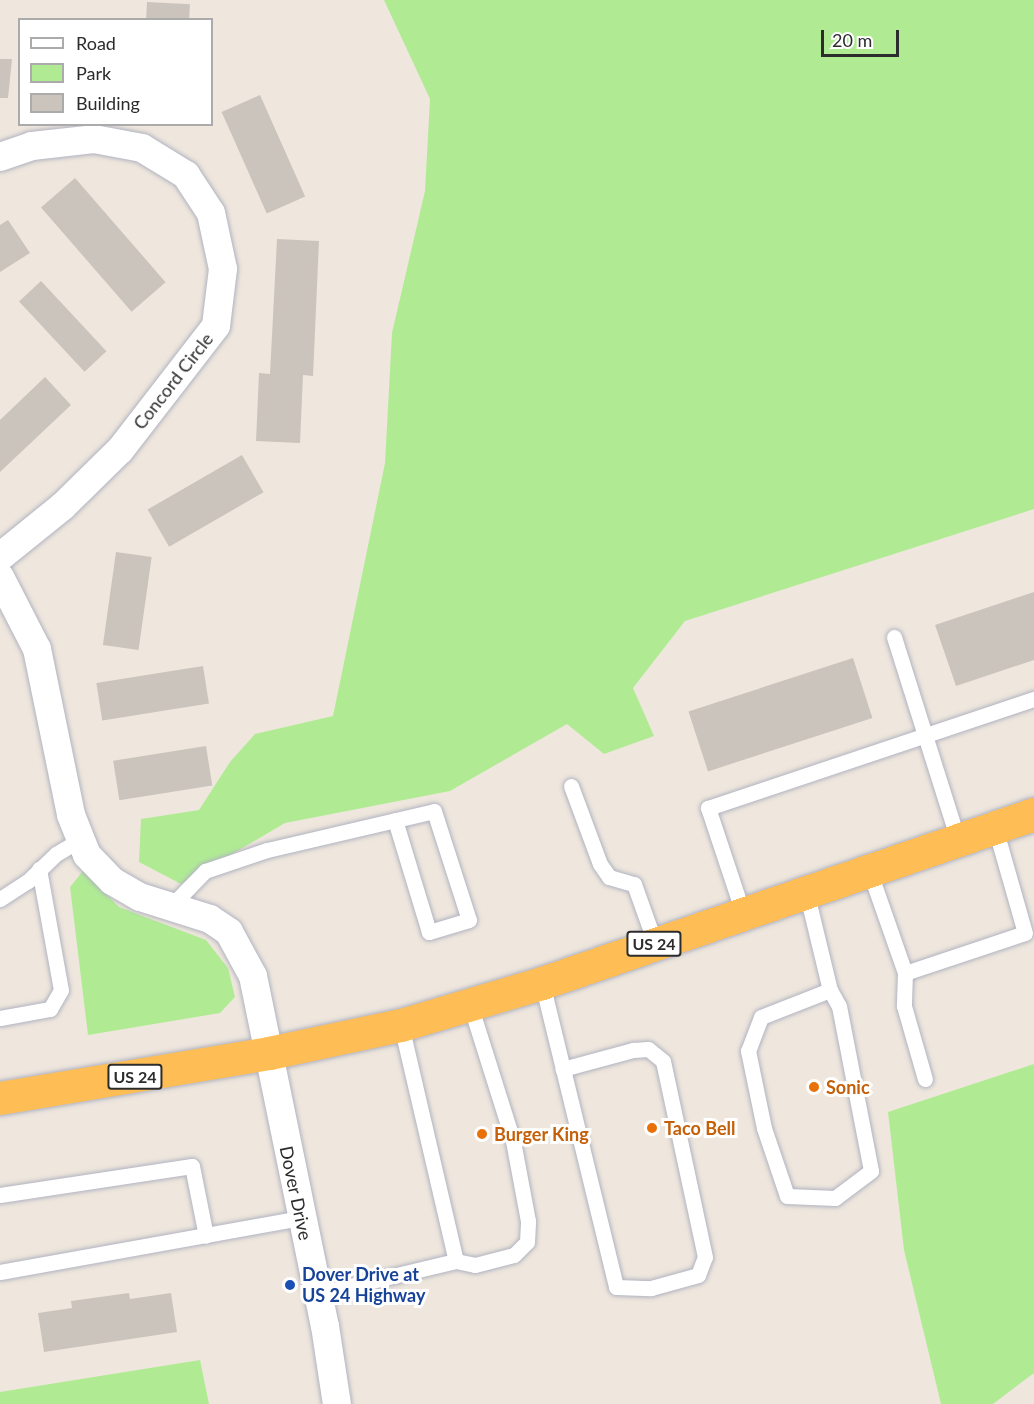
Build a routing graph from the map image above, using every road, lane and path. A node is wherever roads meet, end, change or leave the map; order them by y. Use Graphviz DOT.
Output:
graph roads {
  1 [pos="65,133"];
  2 [pos="0,157"];
  3 [pos="0,557"];
  4 [pos="0,577"];
  5 [pos="894,637"];
  6 [pos="1034,699"];
  7 [pos="925,735"];
  8 [pos="571,786"];
  9 [pos="1034,814"];
  10 [pos="395,820"];
  11 [pos="995,828"];
  12 [pos="81,839"];
  13 [pos="958,840"];
  14 [pos="39,869"];
  15 [pos="869,870"];
  16 [pos="806,891"];
  17 [pos="0,899"];
  18 [pos="171,906"];
  19 [pos="743,913"];
  20 [pos="655,943"];
  21 [pos="905,973"];
  22 [pos="542,983"];
  23 [pos="830,990"];
  24 [pos="470,1005"];
  25 [pos="0,1018"];
  26 [pos="401,1025"];
  27 [pos="269,1053"];
  28 [pos="563,1069"];
  29 [pos="925,1079"];
  30 [pos="0,1098"];
  31 [pos="0,1195"];
  32 [pos="301,1218"];
  33 [pos="206,1236"];
  34 [pos="456,1261"];
  35 [pos="0,1272"];
  36 [pos="318,1294"];
  37 [pos="336,1404"];
  1 -- 2 [label="street, Concord Circle"];
  1 -- 3 [label="street, Concord Circle"];
  4 -- 12 [label="street"];
  5 -- 7 [label="lane"];
  6 -- 7 [label="lane"];
  7 -- 13 [label="lane"];
  7 -- 19 [label="lane"];
  8 -- 20 [label="lane"];
  9 -- 11 [label="highway, US 24"];
  10 -- 10 [label="lane"];
  10 -- 18 [label="lane"];
  11 -- 13 [label="highway, US 24"];
  11 -- 21 [label="lane"];
  12 -- 14 [label="lane"];
  12 -- 18 [label="street"];
  13 -- 15 [label="highway, US 24"];
  14 -- 17 [label="lane"];
  14 -- 25 [label="lane"];
  15 -- 16 [label="highway, US 24"];
  15 -- 21 [label="lane"];
  16 -- 19 [label="highway, US 24"];
  16 -- 23 [label="lane"];
  18 -- 27 [label="street"];
  19 -- 20 [label="highway, US 24"];
  20 -- 22 [label="highway, US 24"];
  21 -- 29 [label="lane"];
  22 -- 24 [label="highway, US 24"];
  22 -- 28 [label="lane"];
  23 -- 23 [label="lane"];
  24 -- 26 [label="highway, US 24"];
  24 -- 34 [label="lane"];
  26 -- 27 [label="highway, US 24"];
  26 -- 34 [label="lane"];
  27 -- 30 [label="highway, US 24"];
  27 -- 32 [label="street, Dover Drive"];
  28 -- 28 [label="lane"];
  31 -- 33 [label="lane"];
  32 -- 33 [label="lane"];
  32 -- 36 [label="street, Dover Drive"];
  33 -- 35 [label="lane"];
  34 -- 36 [label="lane"];
  36 -- 37 [label="street, Dover Drive"];
}
